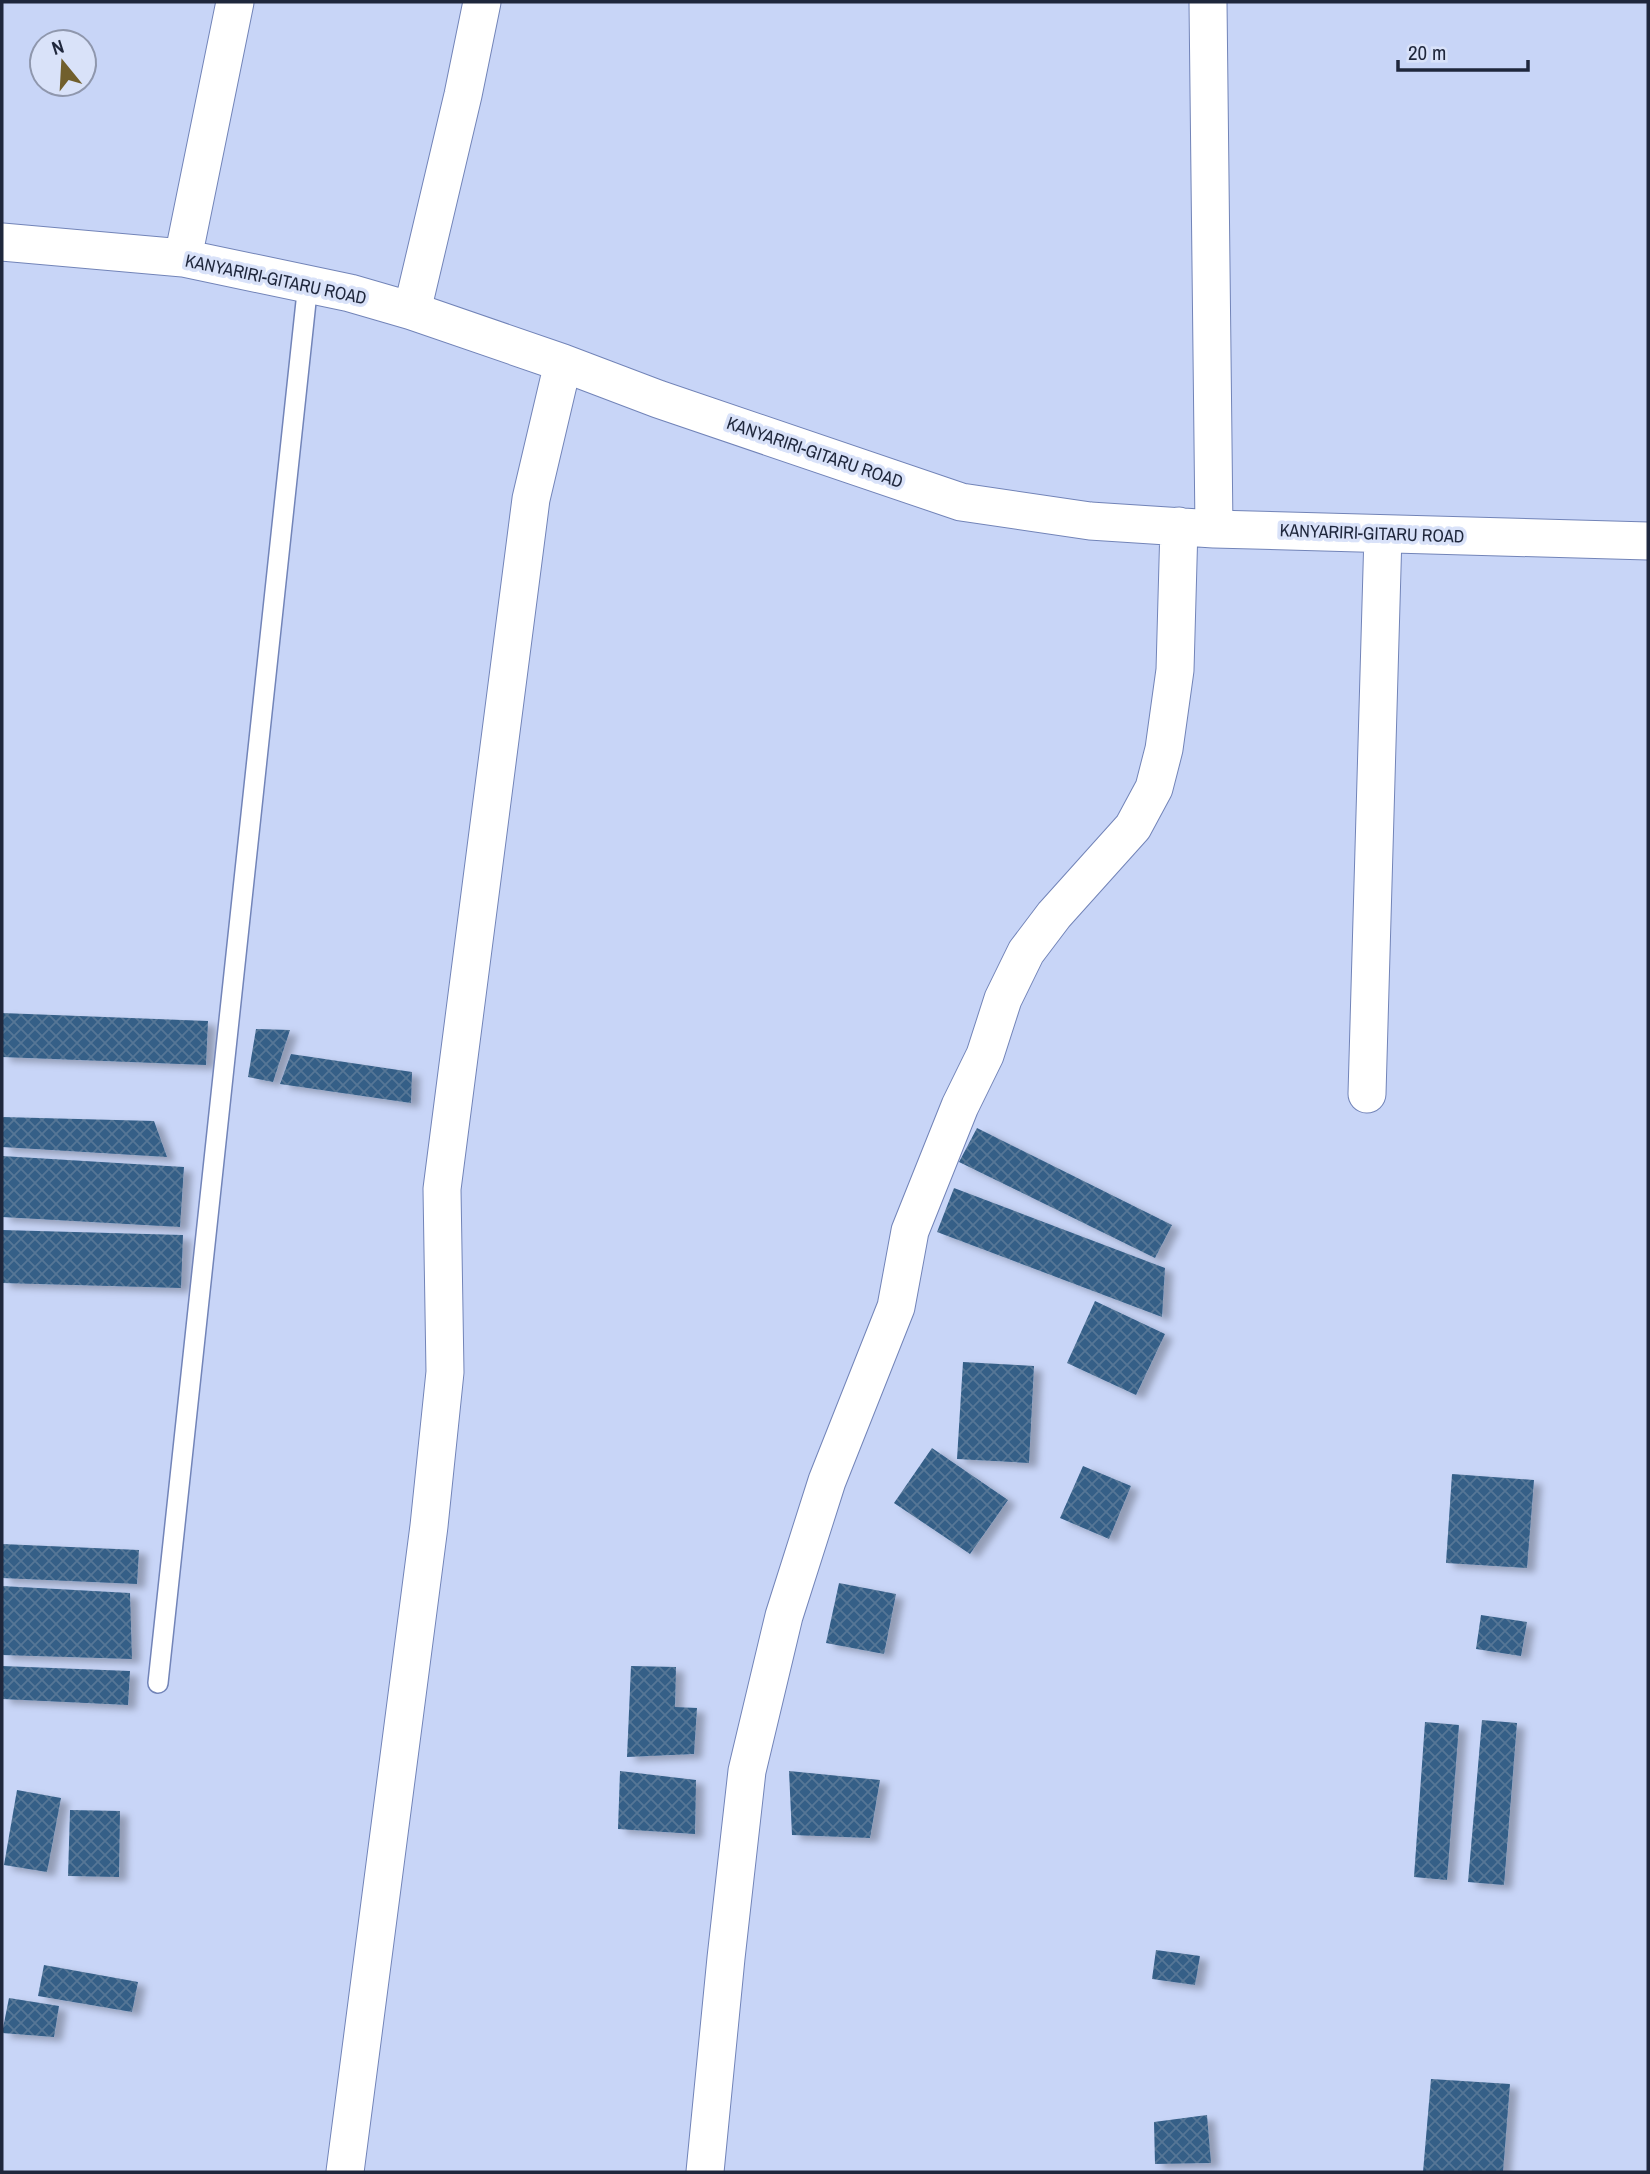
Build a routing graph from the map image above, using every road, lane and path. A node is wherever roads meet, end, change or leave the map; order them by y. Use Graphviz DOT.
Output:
graph roads {
  1 [pos="235,2"];
  2 [pos="482,2"];
  3 [pos="1208,2"];
  4 [pos="2,242"];
  5 [pos="183,258"];
  6 [pos="308,283"];
  7 [pos="412,311"];
  8 [pos="563,363"];
  9 [pos="1197,528"];
  10 [pos="1383,534"];
  11 [pos="1648,541"];
  12 [pos="1367,1094"];
  13 [pos="158,1683"];
  14 [pos="345,2172"];
  15 [pos="705,2172"];
  1 -- 5 [label="street"];
  2 -- 7 [label="street"];
  3 -- 9 [label="street"];
  4 -- 5 [label="street, KANYARIRI-GITARU ROAD"];
  5 -- 6 [label="street, KANYARIRI-GITARU ROAD"];
  6 -- 7 [label="street, KANYARIRI-GITARU ROAD"];
  6 -- 13 [label="lane"];
  7 -- 8 [label="street, KANYARIRI-GITARU ROAD"];
  8 -- 9 [label="street, KANYARIRI-GITARU ROAD"];
  8 -- 14 [label="street"];
  9 -- 10 [label="street, KANYARIRI-GITARU ROAD"];
  9 -- 15 [label="street"];
  10 -- 11 [label="street, KANYARIRI-GITARU ROAD"];
  10 -- 12 [label="street"];
}
